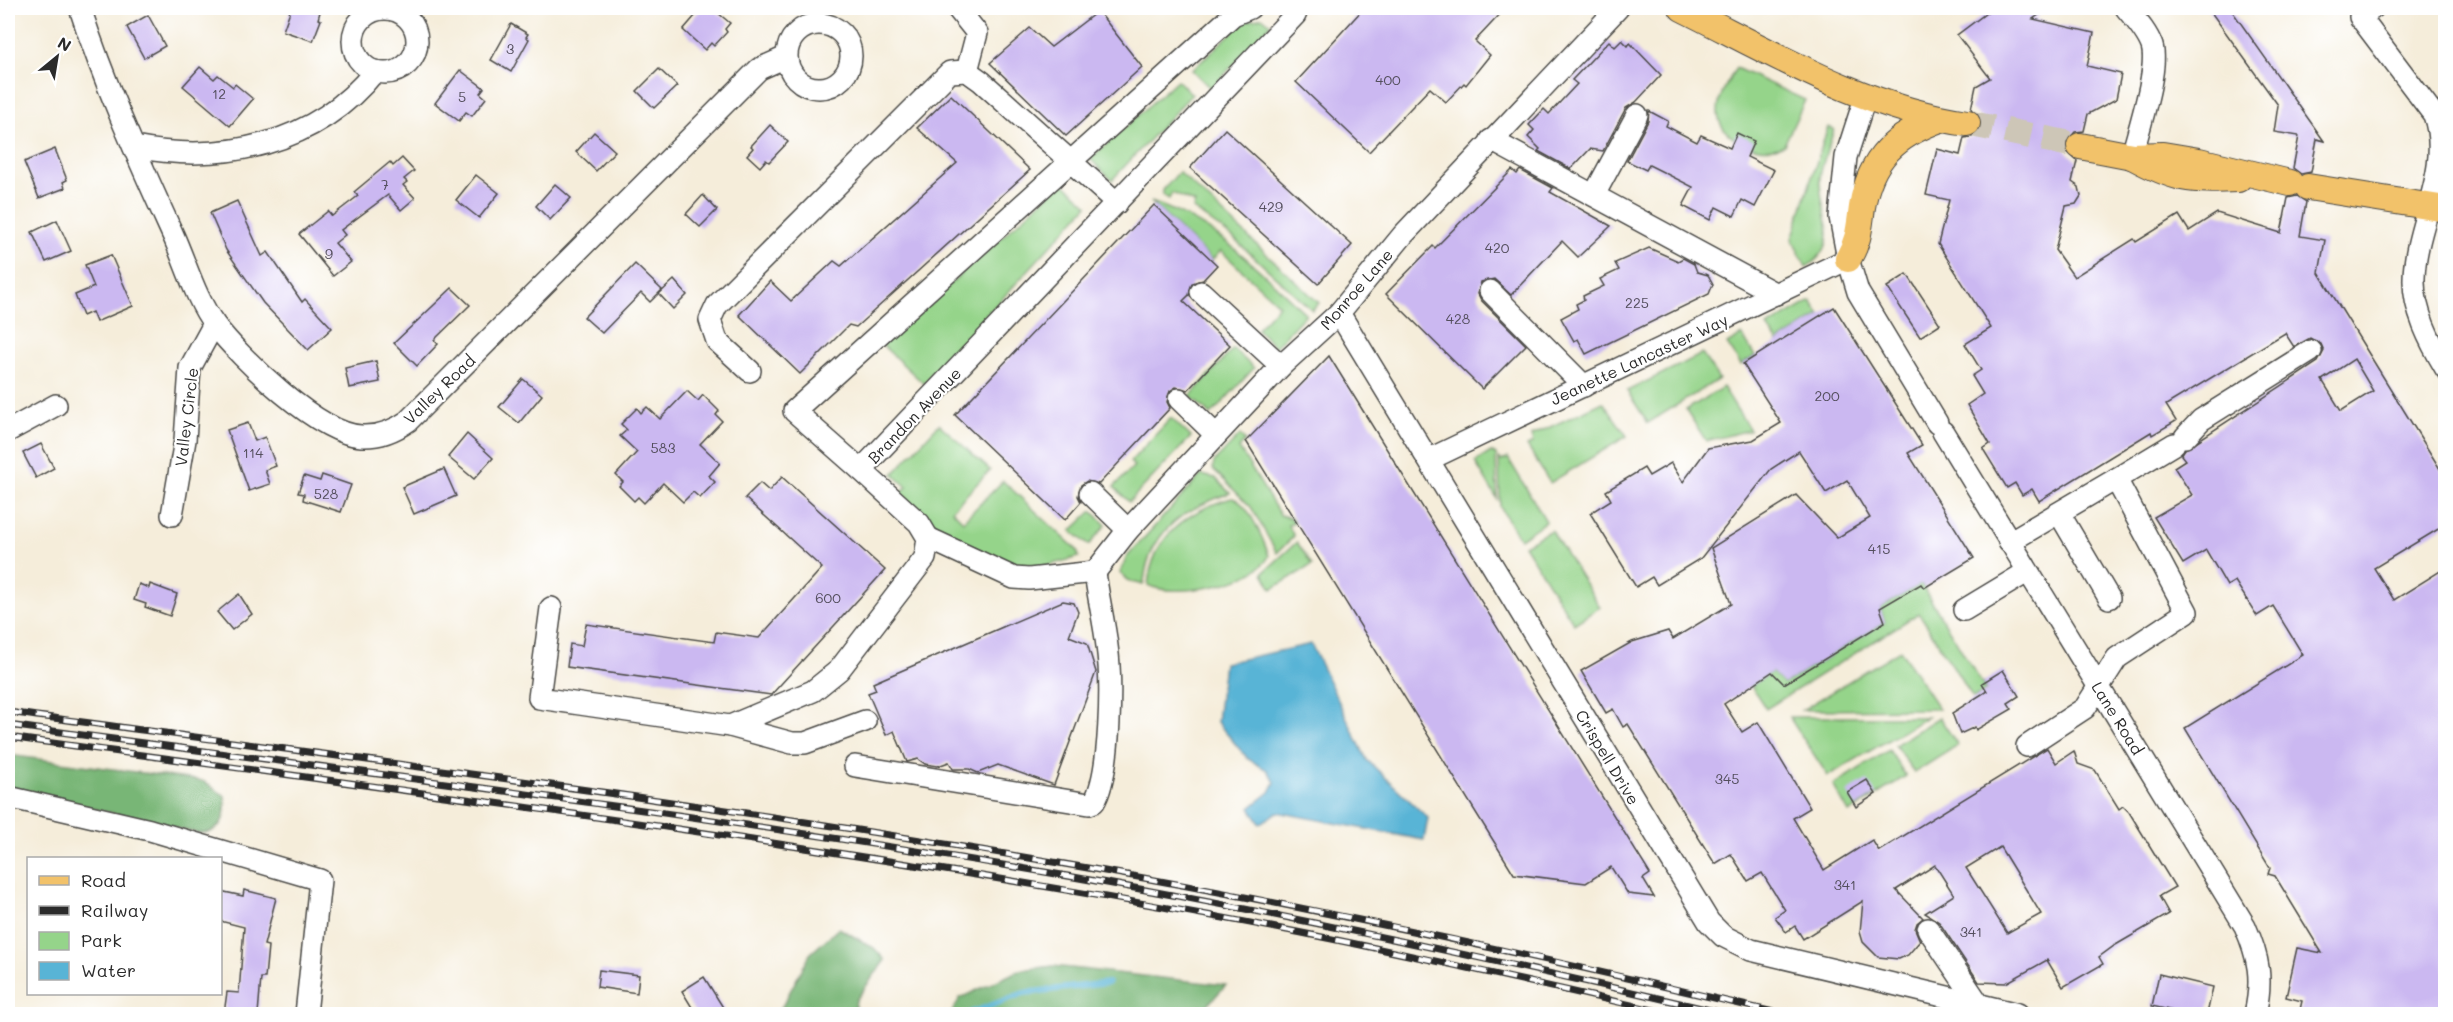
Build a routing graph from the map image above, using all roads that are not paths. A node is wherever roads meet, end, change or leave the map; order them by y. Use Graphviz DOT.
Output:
graph roads {
  1 [pos="80,8"];
  2 [pos="957,8"];
  3 [pos="1250,8"];
  4 [pos="1298,8"];
  5 [pos="1618,8"];
  6 [pos="2126,8"];
  7 [pos="2373,8"];
  8 [pos="1698,11"];
  9 [pos="410,12"];
  10 [pos="786,57"];
  11 [pos="375,71"];
  12 [pos="967,71"];
  13 [pos="1866,95"];
  14 [pos="1637,115"];
  15 [pos="1940,119"];
  16 [pos="1967,123"];
  17 [pos="1491,140"];
  18 [pos="2080,146"];
  19 [pos="134,147"];
  20 [pos="2132,156"];
  21 [pos="1069,160"];
  22 [pos="1594,195"];
  23 [pos="1117,202"];
  24 [pos="2437,208"];
  25 [pos="1848,259"];
  26 [pos="1202,291"];
  27 [pos="1490,291"];
  28 [pos="1776,294"];
  29 [pos="1339,312"];
  30 [pos="214,324"];
  31 [pos="2311,351"];
  32 [pos="1281,366"];
  33 [pos="2445,369"];
  34 [pos="750,371"];
  35 [pos="1584,386"];
  36 [pos="1179,399"];
  37 [pos="56,405"];
  38 [pos="8,431"];
  39 [pos="1216,435"];
  40 [pos="1430,459"];
  41 [pos="861,470"];
  42 [pos="2116,479"];
  43 [pos="1090,493"];
  44 [pos="2059,513"];
  45 [pos="172,515"];
  46 [pos="1128,530"];
  47 [pos="928,538"];
  48 [pos="2009,542"];
  49 [pos="1095,572"];
  50 [pos="2027,572"];
  51 [pos="2109,598"];
  52 [pos="551,608"];
  53 [pos="1964,610"];
  54 [pos="2099,688"];
  55 [pos="865,721"];
  56 [pos="730,726"];
  57 [pos="2027,746"];
  58 [pos="855,766"];
  59 [pos="8,797"];
  60 [pos="1928,929"];
  61 [pos="1980,1006"];
  62 [pos="306,1014"];
  63 [pos="2018,1014"];
  64 [pos="2255,1014"];
  1 -- 19 [label="street, Valley Road"];
  2 -- 12 [label="street"];
  3 -- 21 [label="street, Brandon Avenue"];
  4 -- 23 [label="street, Brandon Avenue"];
  5 -- 17 [label="street, Monroe Lane"];
  6 -- 20 [label="street"];
  7 -- 24 [label="street"];
  8 -- 13 [label="main road"];
  9 -- 11 [label="street"];
  9 -- 11 [label="street"];
  10 -- 30 [label="street, Valley Road"];
  11 -- 19 [label="street"];
  12 -- 21 [label="street"];
  12 -- 34 [label="street"];
  13 -- 15 [label="main road"];
  13 -- 25 [label="street, Lane Road"];
  14 -- 22 [label="street"];
  15 -- 16 [label="main road"];
  15 -- 25 [label="main road"];
  17 -- 22 [label="street"];
  17 -- 29 [label="street, Monroe Lane"];
  18 -- 20 [label="main road"];
  19 -- 30 [label="street, Valley Road"];
  20 -- 24 [label="main road"];
  21 -- 23 [label="street"];
  21 -- 41 [label="street, Brandon Avenue"];
  22 -- 28 [label="street"];
  23 -- 41 [label="street, Brandon Avenue"];
  24 -- 33 [label="street"];
  25 -- 28 [label="street, Jeanette Lancaster Way"];
  25 -- 48 [label="street, Lane Road"];
  26 -- 32 [label="street"];
  27 -- 35 [label="street"];
  28 -- 35 [label="street, Jeanette Lancaster Way"];
  29 -- 32 [label="street, Monroe Lane"];
  29 -- 40 [label="street, Crispell Drive"];
  30 -- 45 [label="street, Valley Circle"];
  31 -- 42 [label="street"];
  32 -- 39 [label="street, Monroe Lane"];
  35 -- 40 [label="street, Jeanette Lancaster Way"];
  36 -- 39 [label="street"];
  37 -- 38 [label="street"];
  39 -- 46 [label="street, Monroe Lane"];
  40 -- 61 [label="street, Crispell Drive"];
  41 -- 47 [label="street"];
  42 -- 44 [label="street"];
  42 -- 54 [label="street"];
  43 -- 46 [label="street"];
  44 -- 48 [label="street"];
  44 -- 51 [label="street"];
  46 -- 49 [label="street, Monroe Lane"];
  47 -- 49 [label="street"];
  47 -- 56 [label="street"];
  48 -- 50 [label="street, Lane Road"];
  49 -- 58 [label="street"];
  50 -- 53 [label="street"];
  50 -- 54 [label="street, Lane Road"];
  52 -- 56 [label="street"];
  54 -- 57 [label="street"];
  54 -- 64 [label="street, Lane Road"];
  55 -- 56 [label="street"];
  59 -- 62 [label="street"];
  60 -- 61 [label="street"];
  61 -- 63 [label="street, Crispell Drive"];
}
